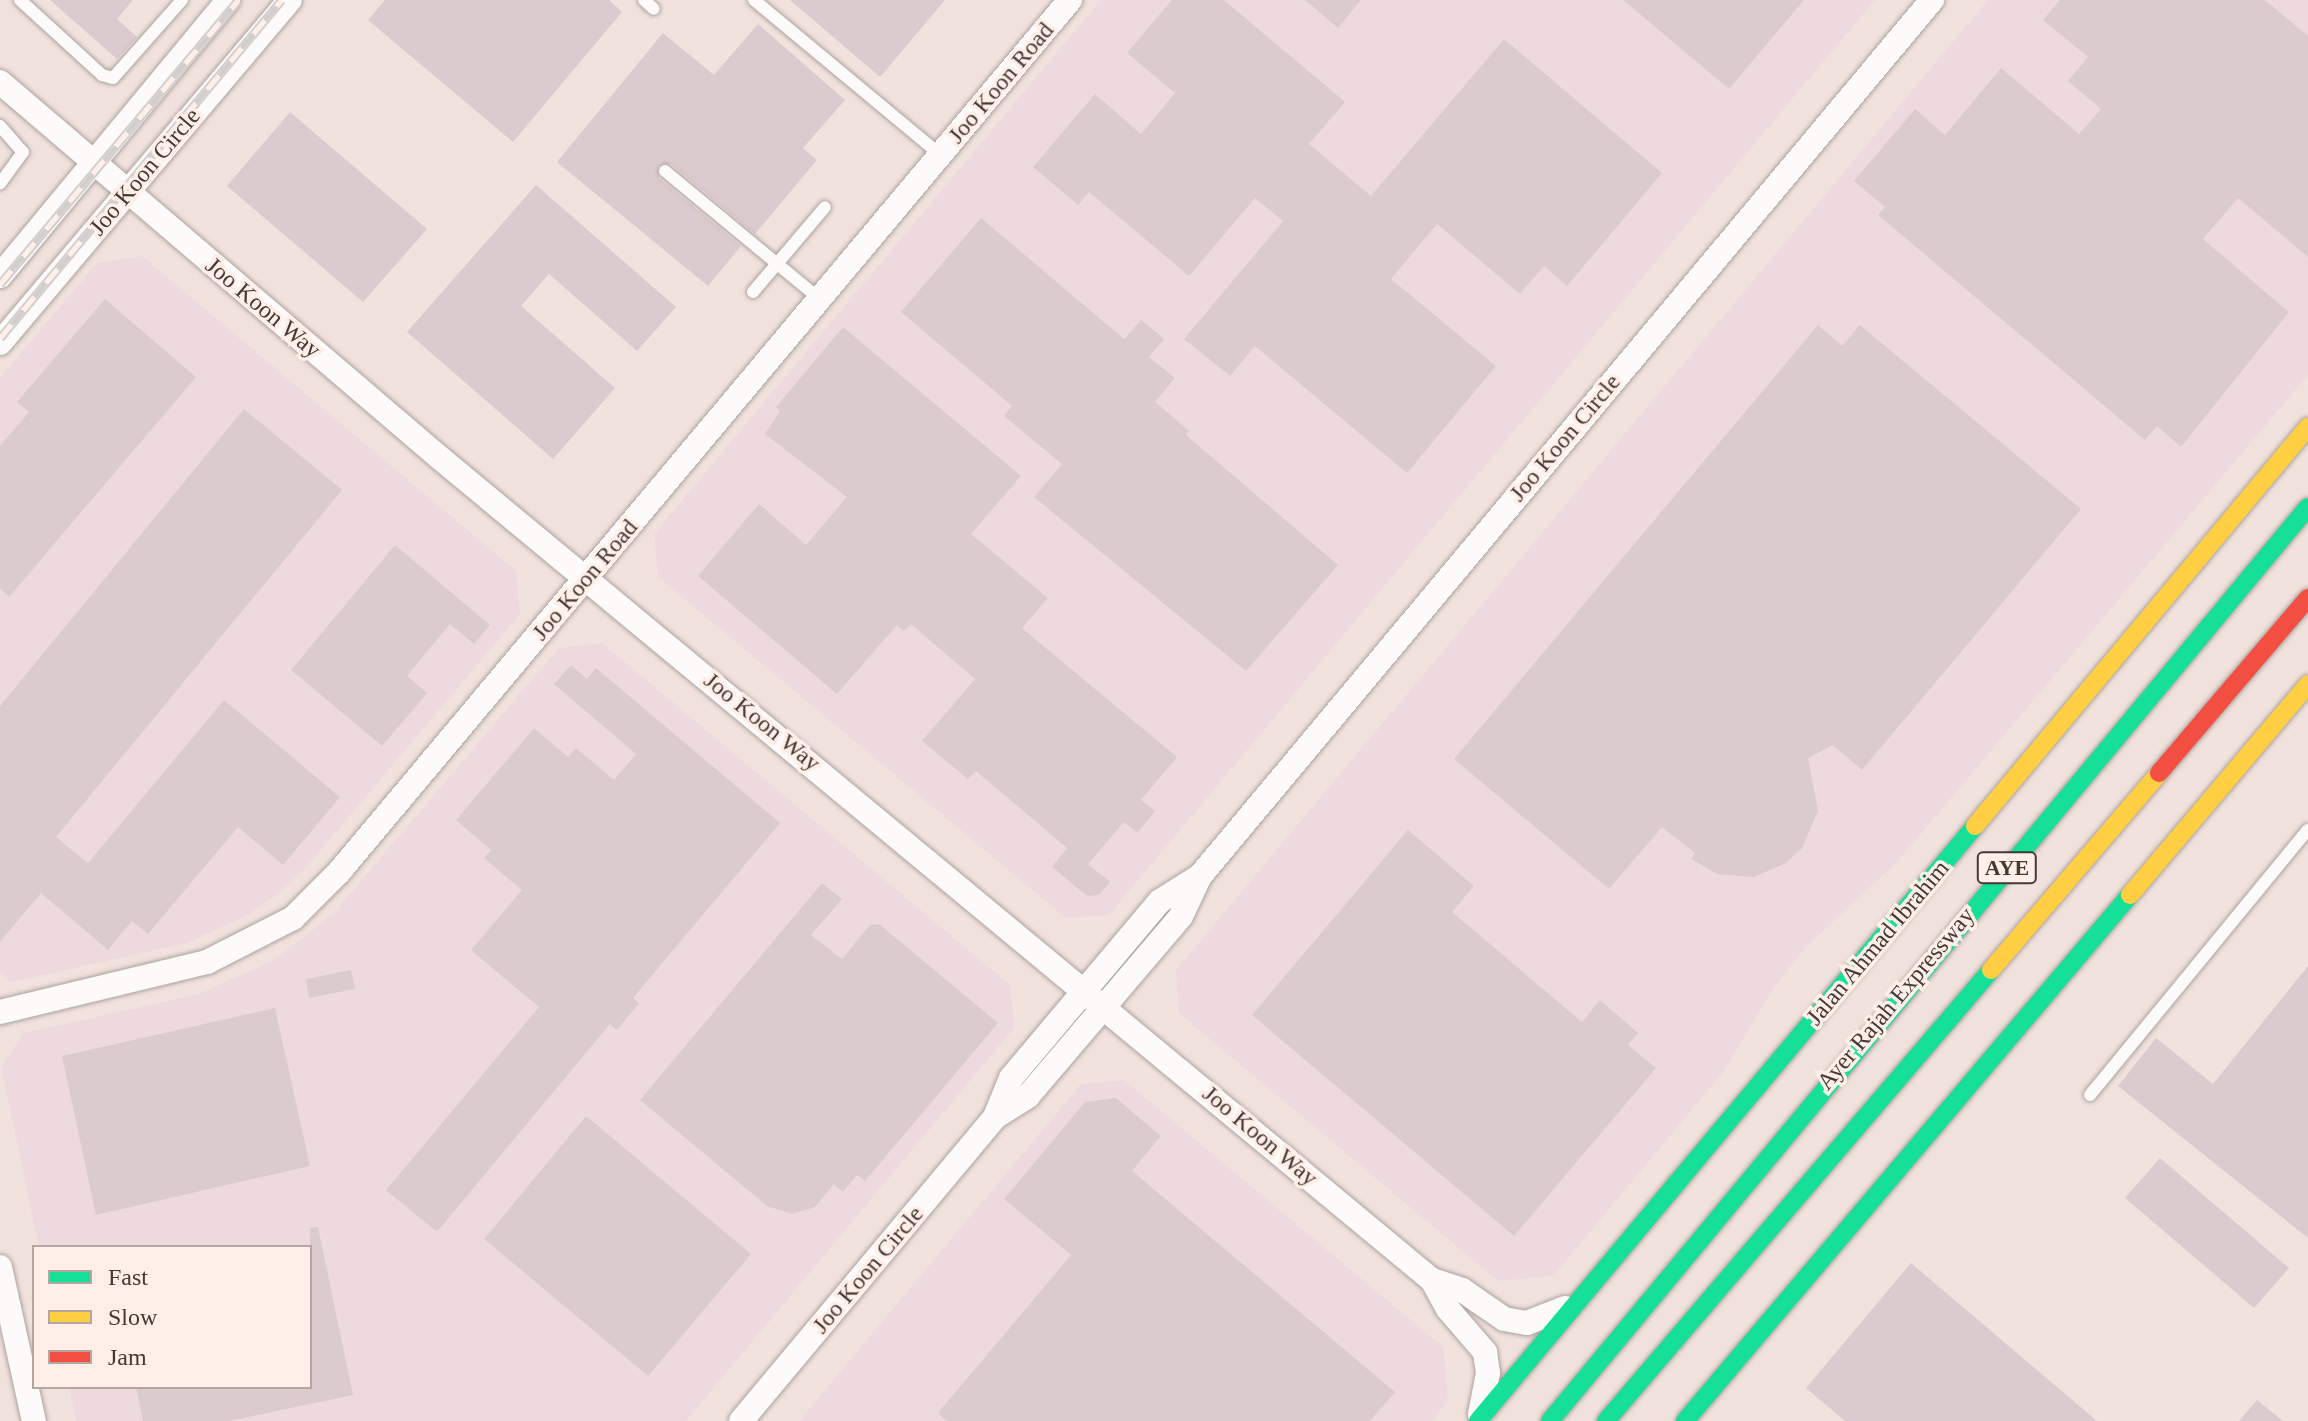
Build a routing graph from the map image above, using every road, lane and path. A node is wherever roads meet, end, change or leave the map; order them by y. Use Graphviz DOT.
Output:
graph roads {
  1 [pos="20,0"];
  2 [pos="182,0"];
  3 [pos="290,0"];
  4 [pos="644,0"];
  5 [pos="754,0"];
  6 [pos="1070,0"];
  7 [pos="1932,0"];
  8 [pos="223,2"];
  9 [pos="654,9"];
  10 [pos="0,82"];
  11 [pos="0,126"];
  12 [pos="941,155"];
  13 [pos="92,163"];
  14 [pos="665,171"];
  15 [pos="0,184"];
  16 [pos="127,193"];
  17 [pos="825,207"];
  18 [pos="777,263"];
  19 [pos="0,276"];
  20 [pos="753,292"];
  21 [pos="820,299"];
  22 [pos="0,343"];
  23 [pos="2308,427"];
  24 [pos="2308,507"];
  25 [pos="587,578"];
  26 [pos="2308,598"];
  27 [pos="2308,684"];
  28 [pos="2308,830"];
  29 [pos="2303,846"];
  30 [pos="1200,876"];
  31 [pos="1085,990"];
  32 [pos="1105,1006"];
  33 [pos="0,1012"];
  34 [pos="2090,1095"];
  35 [pos="995,1117"];
  36 [pos="0,1267"];
  37 [pos="1432,1280"];
  38 [pos="1581,1298"];
  39 [pos="1693,1415"];
  40 [pos="34,1421"];
  41 [pos="741,1421"];
  42 [pos="1478,1421"];
  43 [pos="1550,1421"];
  44 [pos="1606,1421"];
  1 -- 2 [label="lane"];
  3 -- 16 [label="street, Joo Koon Circle"];
  4 -- 9 [label="lane"];
  5 -- 12 [label="lane"];
  6 -- 12 [label="street, Joo Koon Road"];
  7 -- 30 [label="street, Joo Koon Circle"];
  8 -- 13 [label="street, Joo Koon Circle"];
  10 -- 13 [label="street, Joo Koon Way"];
  11 -- 15 [label="lane"];
  12 -- 21 [label="street, Joo Koon Road"];
  13 -- 16 [label="street, Joo Koon Way"];
  13 -- 19 [label="street, Joo Koon Circle"];
  14 -- 18 [label="lane"];
  16 -- 22 [label="street, Joo Koon Circle"];
  16 -- 25 [label="street, Joo Koon Way"];
  17 -- 18 [label="lane"];
  18 -- 20 [label="lane"];
  18 -- 21 [label="lane"];
  21 -- 25 [label="street, Joo Koon Road"];
  23 -- 38 [label="main road, Jalan Ahmad Ibrahim"];
  24 -- 43 [label="main road, Ayer Rajah Expressway / AYE"];
  25 -- 31 [label="street, Joo Koon Way"];
  25 -- 33 [label="street, Joo Koon Road"];
  26 -- 44 [label="main road, AYE"];
  27 -- 39 [label="main road"];
  28 -- 29 [label="lane"];
  29 -- 34 [label="lane"];
  30 -- 31 [label="street, Joo Koon Circle"];
  30 -- 32 [label="street, Joo Koon Circle"];
  31 -- 32 [label="street, Joo Koon Way"];
  31 -- 35 [label="street, Joo Koon Circle"];
  32 -- 35 [label="street, Joo Koon Circle"];
  32 -- 37 [label="street, Joo Koon Way"];
  35 -- 41 [label="street, Joo Koon Circle"];
  36 -- 40 [label="street"];
  37 -- 38 [label="street, Joo Koon Way"];
  37 -- 42 [label="street, Joo Koon Way"];
  38 -- 42 [label="main road, Jalan Ahmad Ibrahim"];
}
